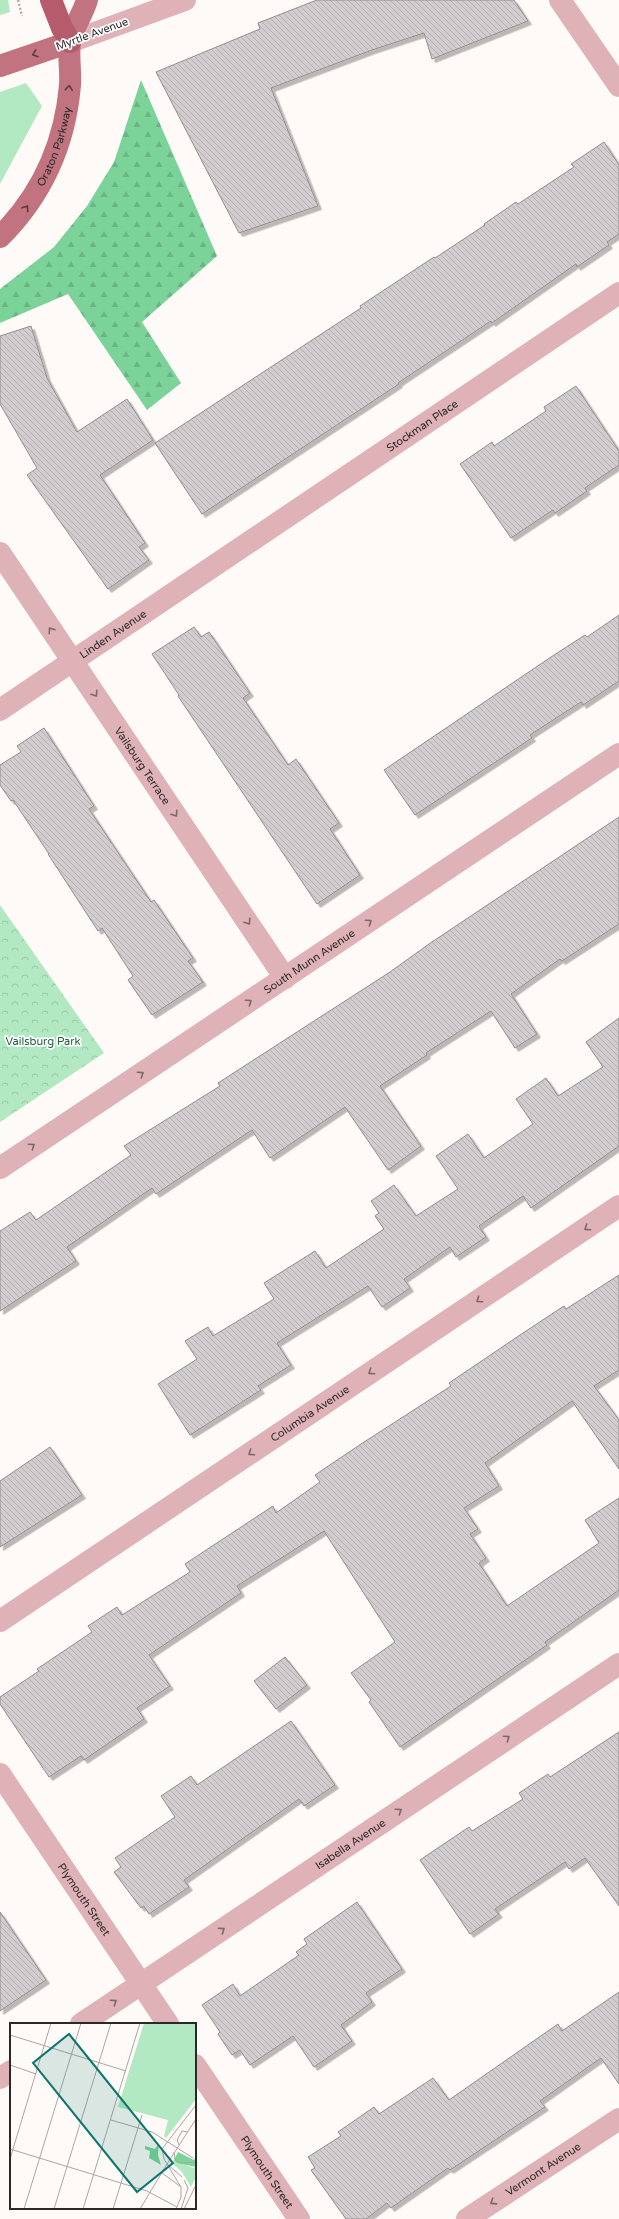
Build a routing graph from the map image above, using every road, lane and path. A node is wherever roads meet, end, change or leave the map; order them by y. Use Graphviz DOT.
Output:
graph roads {
  1 [pos="18,0"];
  2 [pos="51,0"];
  3 [pos="87,0"];
  4 [pos="185,0"];
  5 [pos="560,0"];
  6 [pos="22,16"];
  7 [pos="70,42"];
  8 [pos="0,66"];
  9 [pos="619,86"];
  10 [pos="0,238"];
  11 [pos="619,294"];
  12 [pos="0,553"];
  13 [pos="226,559"];
  14 [pos="73,662"];
  15 [pos="0,710"];
  16 [pos="619,754"];
  17 [pos="285,978"];
  18 [pos="0,1168"];
  19 [pos="619,1206"];
  20 [pos="0,1621"];
  21 [pos="619,1664"];
  22 [pos="0,1774"];
  23 [pos="141,1984"];
  24 [pos="82,2023"];
  25 [pos="167,2023"];
  26 [pos="196,2066"];
  27 [pos="10,2072"];
  28 [pos="0,2078"];
  29 [pos="619,2119"];
  30 [pos="299,2219"];
  31 [pos="468,2219"];
  1 -- 6 [label="path"];
  2 -- 7 [label="highway"];
  3 -- 7 [label="main road"];
  4 -- 7 [label="street, Myrtle Avenue"];
  5 -- 9 [label="street"];
  7 -- 8 [label="main road, Myrtle Avenue, one-way"];
  10 -- 7 [label="main road, Oraton Parkway, one-way"];
  11 -- 13 [label="street, Stockman Place"];
  14 -- 12 [label="street, Vailsburg Terrace, one-way"];
  13 -- 14 [label="street, Linden Avenue"];
  14 -- 15 [label="street, Linden Avenue"];
  14 -- 17 [label="street, Vailsburg Terrace, one-way"];
  17 -- 16 [label="street, South Munn Avenue, one-way"];
  18 -- 17 [label="street, South Munn Avenue, one-way"];
  19 -- 20 [label="street, Columbia Avenue, one-way"];
  23 -- 21 [label="street, Isabella Avenue, one-way"];
  22 -- 23 [label="street, Plymouth Street"];
  24 -- 23 [label="street, Isabella Avenue, one-way"];
  23 -- 25 [label="street, Plymouth Street"];
  26 -- 30 [label="street, Plymouth Street"];
  27 -- 28 [label="street"];
  29 -- 31 [label="street, Vermont Avenue, one-way"];
}
